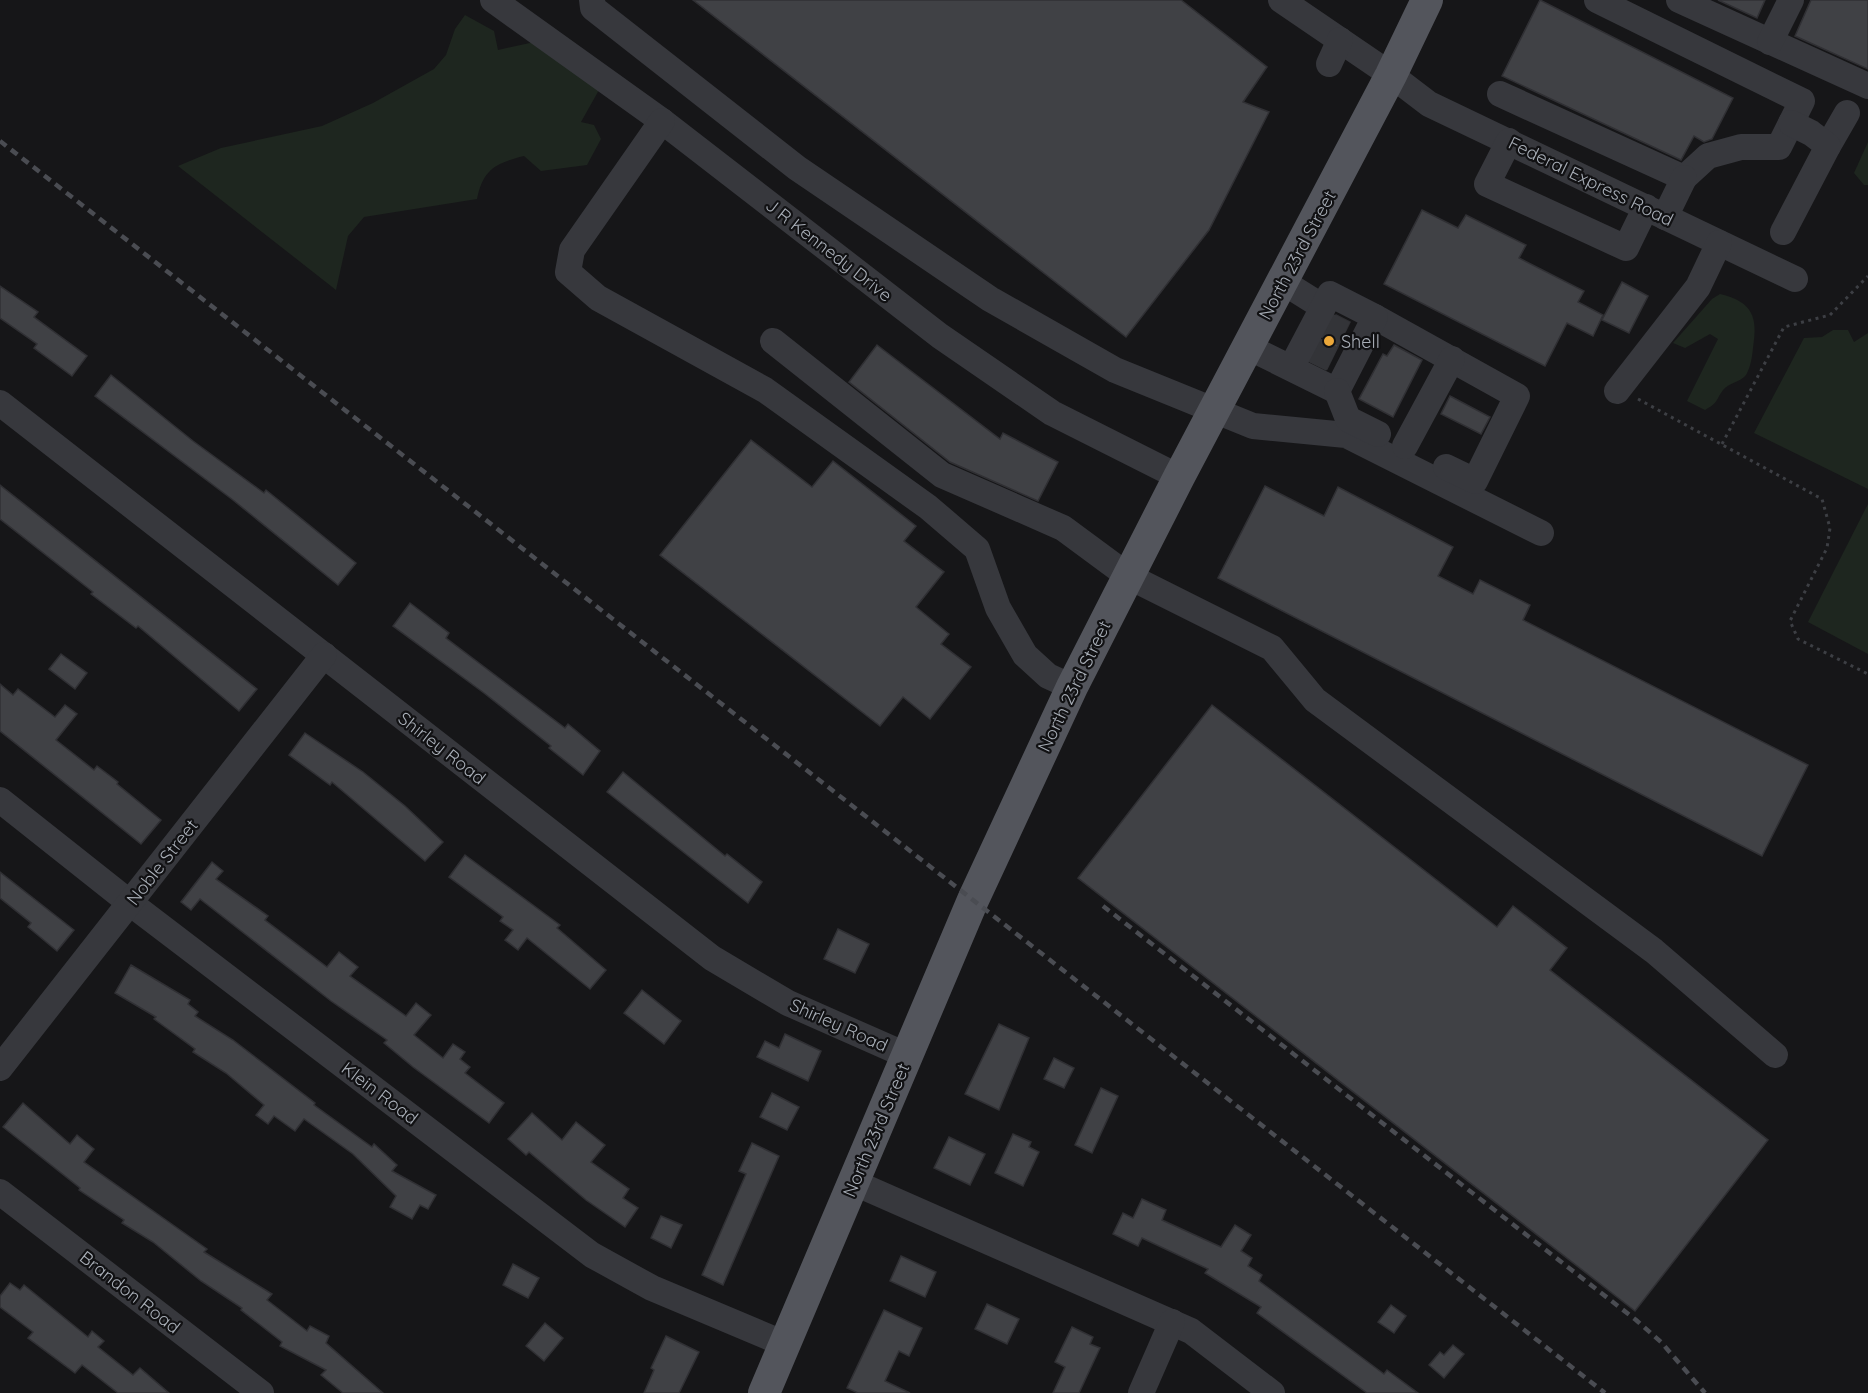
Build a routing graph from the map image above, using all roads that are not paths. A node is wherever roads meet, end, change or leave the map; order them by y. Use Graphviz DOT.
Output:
graph roads {
  1 [pos="493,0"];
  2 [pos="592,0"];
  3 [pos="1281,0"];
  4 [pos="1427,0"];
  5 [pos="1598,0"];
  6 [pos="1680,0"];
  7 [pos="1791,0"];
  8 [pos="1340,40"];
  9 [pos="1770,42"];
  10 [pos="1329,64"];
  11 [pos="1391,75"];
  12 [pos="1868,86"];
  13 [pos="1500,94"];
  14 [pos="1846,113"];
  15 [pos="662,121"];
  16 [pos="1791,123"];
  17 [pos="1509,141"];
  18 [pos="1828,146"];
  19 [pos="1684,178"];
  20 [pos="1655,212"];
  21 [pos="1783,232"];
  22 [pos="1719,243"];
  23 [pos="1795,279"];
  24 [pos="1283,282"];
  25 [pos="1375,316"];
  26 [pos="1334,326"];
  27 [pos="773,342"];
  28 [pos="1248,347"];
  29 [pos="1325,356"];
  30 [pos="1452,359"];
  31 [pos="1291,368"];
  32 [pos="1624,384"];
  33 [pos="1337,392"];
  34 [pos="0,403"];
  35 [pos="1216,409"];
  36 [pos="1405,446"];
  37 [pos="1179,477"];
  38 [pos="1541,533"];
  39 [pos="1128,576"];
  40 [pos="324,655"];
  41 [pos="1072,687"];
  42 [pos="0,800"];
  43 [pos="130,903"];
  44 [pos="1775,1055"];
  45 [pos="908,1056"];
  46 [pos="0,1068"];
  47 [pos="855,1183"];
  48 [pos="0,1192"];
  49 [pos="1172,1322"];
  50 [pos="785,1344"];
  51 [pos="261,1393"];
  52 [pos="764,1393"];
  53 [pos="1141,1393"];
  54 [pos="1272,1393"];
  1 -- 15 [label="street, J R Kennedy Drive"];
  2 -- 35 [label="street"];
  3 -- 8 [label="street, Federal Express Road"];
  4 -- 11 [label="main road, North 23rd Street"];
  5 -- 16 [label="street"];
  6 -- 9 [label="street"];
  7 -- 9 [label="street"];
  8 -- 10 [label="street"];
  8 -- 11 [label="street, Federal Express Road"];
  9 -- 12 [label="street"];
  11 -- 17 [label="street, Federal Express Road"];
  11 -- 24 [label="main road, North 23rd Street"];
  13 -- 19 [label="street"];
  14 -- 18 [label="street"];
  15 -- 37 [label="street, J R Kennedy Drive"];
  15 -- 41 [label="street"];
  16 -- 18 [label="street"];
  16 -- 19 [label="street"];
  17 -- 20 [label="street, Federal Express Road"];
  17 -- 20 [label="street"];
  18 -- 21 [label="street"];
  19 -- 20 [label="street"];
  20 -- 22 [label="street, Federal Express Road"];
  22 -- 23 [label="street, Federal Express Road"];
  22 -- 32 [label="street"];
  24 -- 26 [label="street"];
  24 -- 28 [label="main road, North 23rd Street"];
  25 -- 26 [label="street"];
  25 -- 26 [label="street"];
  25 -- 30 [label="street"];
  26 -- 29 [label="street"];
  26 -- 29 [label="street"];
  27 -- 39 [label="street"];
  28 -- 31 [label="street"];
  28 -- 35 [label="main road, North 23rd Street"];
  29 -- 31 [label="street"];
  29 -- 33 [label="street"];
  30 -- 36 [label="street"];
  30 -- 36 [label="street"];
  31 -- 33 [label="street"];
  33 -- 36 [label="street"];
  34 -- 40 [label="street, Shirley Road"];
  35 -- 37 [label="main road, North 23rd Street"];
  35 -- 38 [label="street"];
  37 -- 39 [label="main road, North 23rd Street"];
  39 -- 41 [label="main road, North 23rd Street"];
  39 -- 44 [label="street"];
  40 -- 43 [label="street, Noble Street"];
  40 -- 45 [label="street, Shirley Road"];
  41 -- 45 [label="main road, North 23rd Street"];
  42 -- 43 [label="street, Klein Road"];
  43 -- 46 [label="street, Noble Street"];
  43 -- 50 [label="street, Klein Road"];
  45 -- 47 [label="main road, North 23rd Street"];
  47 -- 49 [label="street"];
  47 -- 50 [label="main road, North 23rd Street"];
  48 -- 51 [label="street, Brandon Road"];
  49 -- 53 [label="street"];
  49 -- 54 [label="street"];
  50 -- 52 [label="main road, North 23rd Street"];
}
